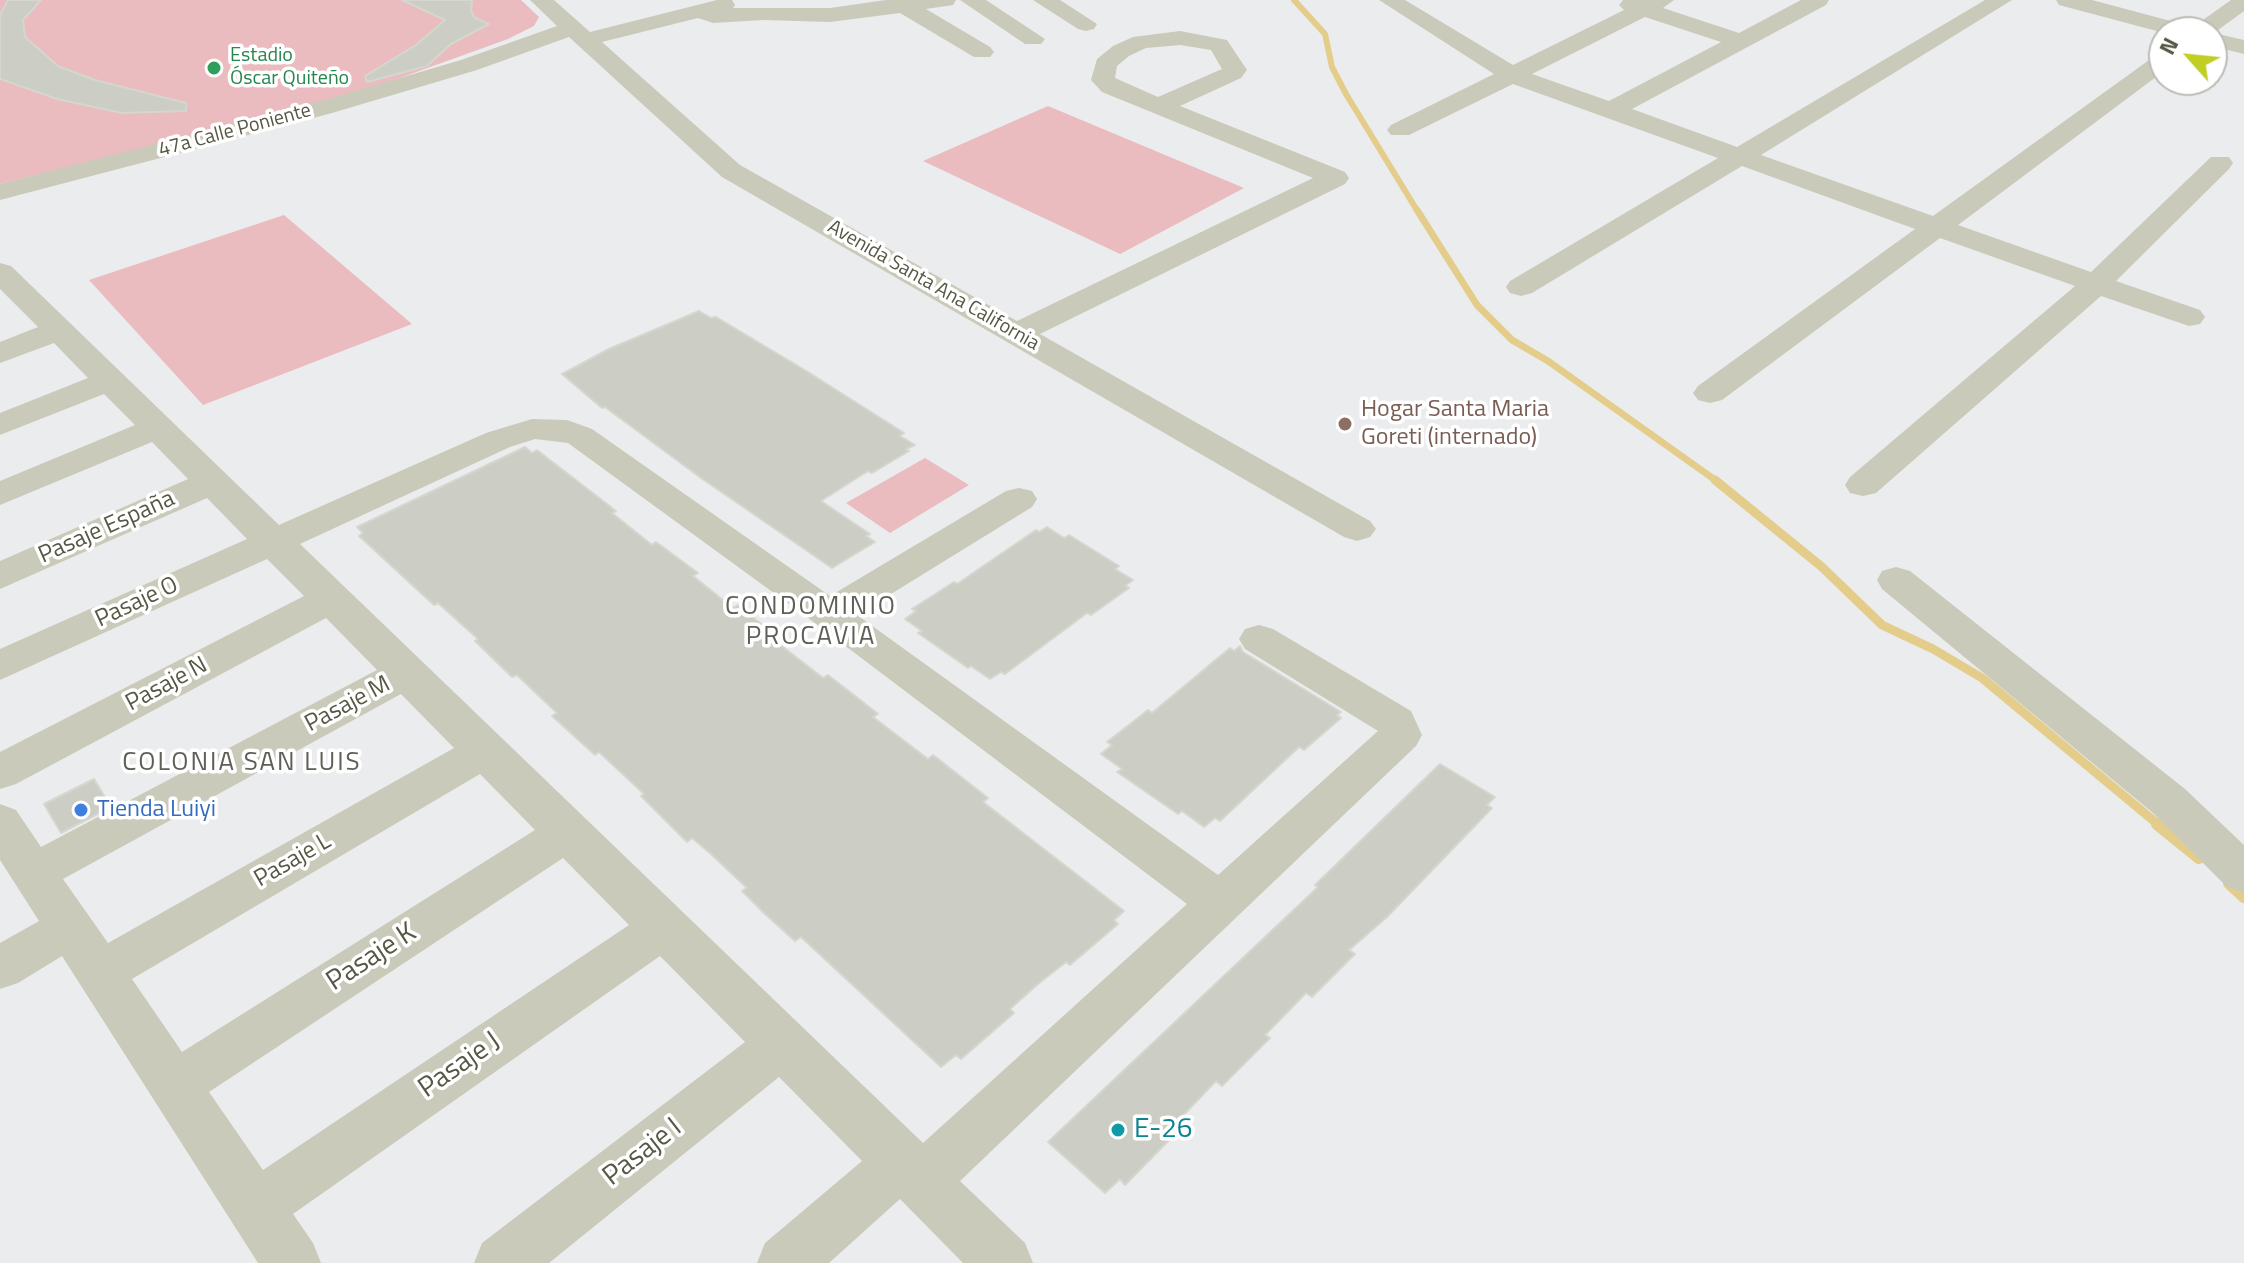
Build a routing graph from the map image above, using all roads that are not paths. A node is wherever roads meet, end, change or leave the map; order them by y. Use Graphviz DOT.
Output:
graph roads {
  1 [pos="541,0"];
  2 [pos="741,0"];
  3 [pos="945,0"];
  4 [pos="971,0"];
  5 [pos="1044,0"];
  6 [pos="1390,0"];
  7 [pos="1615,0"];
  8 [pos="1818,0"];
  9 [pos="2001,0"];
  10 [pos="2067,0"];
  11 [pos="900,3"];
  12 [pos="2243,3"];
  13 [pos="1654,5"];
  14 [pos="698,11"];
  15 [pos="2224,16"];
  16 [pos="2148,22"];
  17 [pos="1086,24"];
  18 [pos="1033,39"];
  19 [pos="584,40"];
  20 [pos="1741,41"];
  21 [pos="982,52"];
  22 [pos="469,65"];
  23 [pos="2148,72"];
  24 [pos="1512,75"];
  25 [pos="1160,106"];
  26 [pos="1610,111"];
  27 [pos="1400,130"];
  28 [pos="1741,157"];
  29 [pos="2220,163"];
  30 [pos="0,192"];
  31 [pos="1939,228"];
  32 [pos="4,281"];
  33 [pos="2096,284"];
  34 [pos="1521,287"];
  35 [pos="2189,317"];
  36 [pos="59,330"];
  37 [pos="1016,334"];
  38 [pos="0,353"];
  39 [pos="111,380"];
  40 [pos="1710,393"];
  41 [pos="0,425"];
  42 [pos="159,427"];
  43 [pos="214,481"];
  44 [pos="1863,485"];
  45 [pos="0,494"];
  46 [pos="1019,499"];
  47 [pos="1357,529"];
  48 [pos="274,539"];
  49 [pos="0,576"];
  50 [pos="1896,580"];
  51 [pos="333,598"];
  52 [pos="829,614"];
  53 [pos="1259,639"];
  54 [pos="0,666"];
  55 [pos="408,672"];
  56 [pos="487,749"];
  57 [pos="0,772"];
  58 [pos="0,822"];
  59 [pos="569,831"];
  60 [pos="33,873"];
  61 [pos="2244,874"];
  62 [pos="1221,903"];
  63 [pos="665,926"];
  64 [pos="69,928"];
  65 [pos="0,968"];
  66 [pos="99,973"];
  67 [pos="783,1043"];
  68 [pos="174,1086"];
  69 [pos="913,1170"];
  70 [pos="256,1207"];
  71 [pos="292,1263"];
  72 [pos="503,1263"];
  73 [pos="786,1263"];
  74 [pos="1004,1263"];
  1 -- 19 [label="street, Avenida Santa Ana California"];
  2 -- 14 [label="street"];
  3 -- 11 [label="street"];
  4 -- 18 [label="street"];
  5 -- 17 [label="street"];
  6 -- 24 [label="street"];
  7 -- 13 [label="street"];
  8 -- 20 [label="street"];
  9 -- 28 [label="street"];
  10 -- 16 [label="street"];
  11 -- 14 [label="street"];
  11 -- 21 [label="street"];
  12 -- 15 [label="street"];
  13 -- 20 [label="street"];
  13 -- 24 [label="street"];
  14 -- 19 [label="street"];
  19 -- 22 [label="street, 47a Calle Poniente"];
  19 -- 22 [label="street, 47a Calle Poniente"];
  19 -- 37 [label="street, Avenida Santa Ana California"];
  20 -- 26 [label="street"];
  22 -- 30 [label="street, 47a Calle Poniente"];
  23 -- 31 [label="street"];
  24 -- 26 [label="street"];
  24 -- 27 [label="street"];
  25 -- 25 [label="street"];
  25 -- 37 [label="street"];
  26 -- 28 [label="street"];
  28 -- 31 [label="street"];
  28 -- 34 [label="street"];
  29 -- 33 [label="street"];
  31 -- 33 [label="street"];
  31 -- 40 [label="street"];
  32 -- 36 [label="street"];
  33 -- 35 [label="street"];
  33 -- 44 [label="street"];
  36 -- 38 [label="street"];
  36 -- 39 [label="street"];
  37 -- 47 [label="street, Avenida Santa Ana California"];
  39 -- 41 [label="street"];
  39 -- 42 [label="street"];
  42 -- 43 [label="street"];
  42 -- 45 [label="street"];
  43 -- 48 [label="street"];
  43 -- 49 [label="street, Pasaje España"];
  46 -- 52 [label="street"];
  48 -- 51 [label="street"];
  48 -- 52 [label="street, Pasaje O"];
  48 -- 54 [label="street, Pasaje O"];
  50 -- 61 [label="street"];
  51 -- 55 [label="street"];
  51 -- 57 [label="street, Pasaje N"];
  52 -- 62 [label="street, Pasaje O"];
  53 -- 62 [label="street"];
  55 -- 56 [label="street"];
  55 -- 60 [label="street, Pasaje M"];
  56 -- 59 [label="street"];
  56 -- 66 [label="street, Pasaje L"];
  58 -- 60 [label="street"];
  59 -- 63 [label="street"];
  59 -- 68 [label="street, Pasaje K"];
  60 -- 64 [label="street"];
  62 -- 69 [label="street"];
  63 -- 67 [label="street"];
  63 -- 70 [label="street, Pasaje J"];
  64 -- 65 [label="street"];
  64 -- 66 [label="street"];
  66 -- 68 [label="street"];
  67 -- 69 [label="street"];
  67 -- 72 [label="street, Pasaje I"];
  68 -- 70 [label="street"];
  69 -- 73 [label="street"];
  69 -- 74 [label="street"];
  70 -- 71 [label="street"];
}
